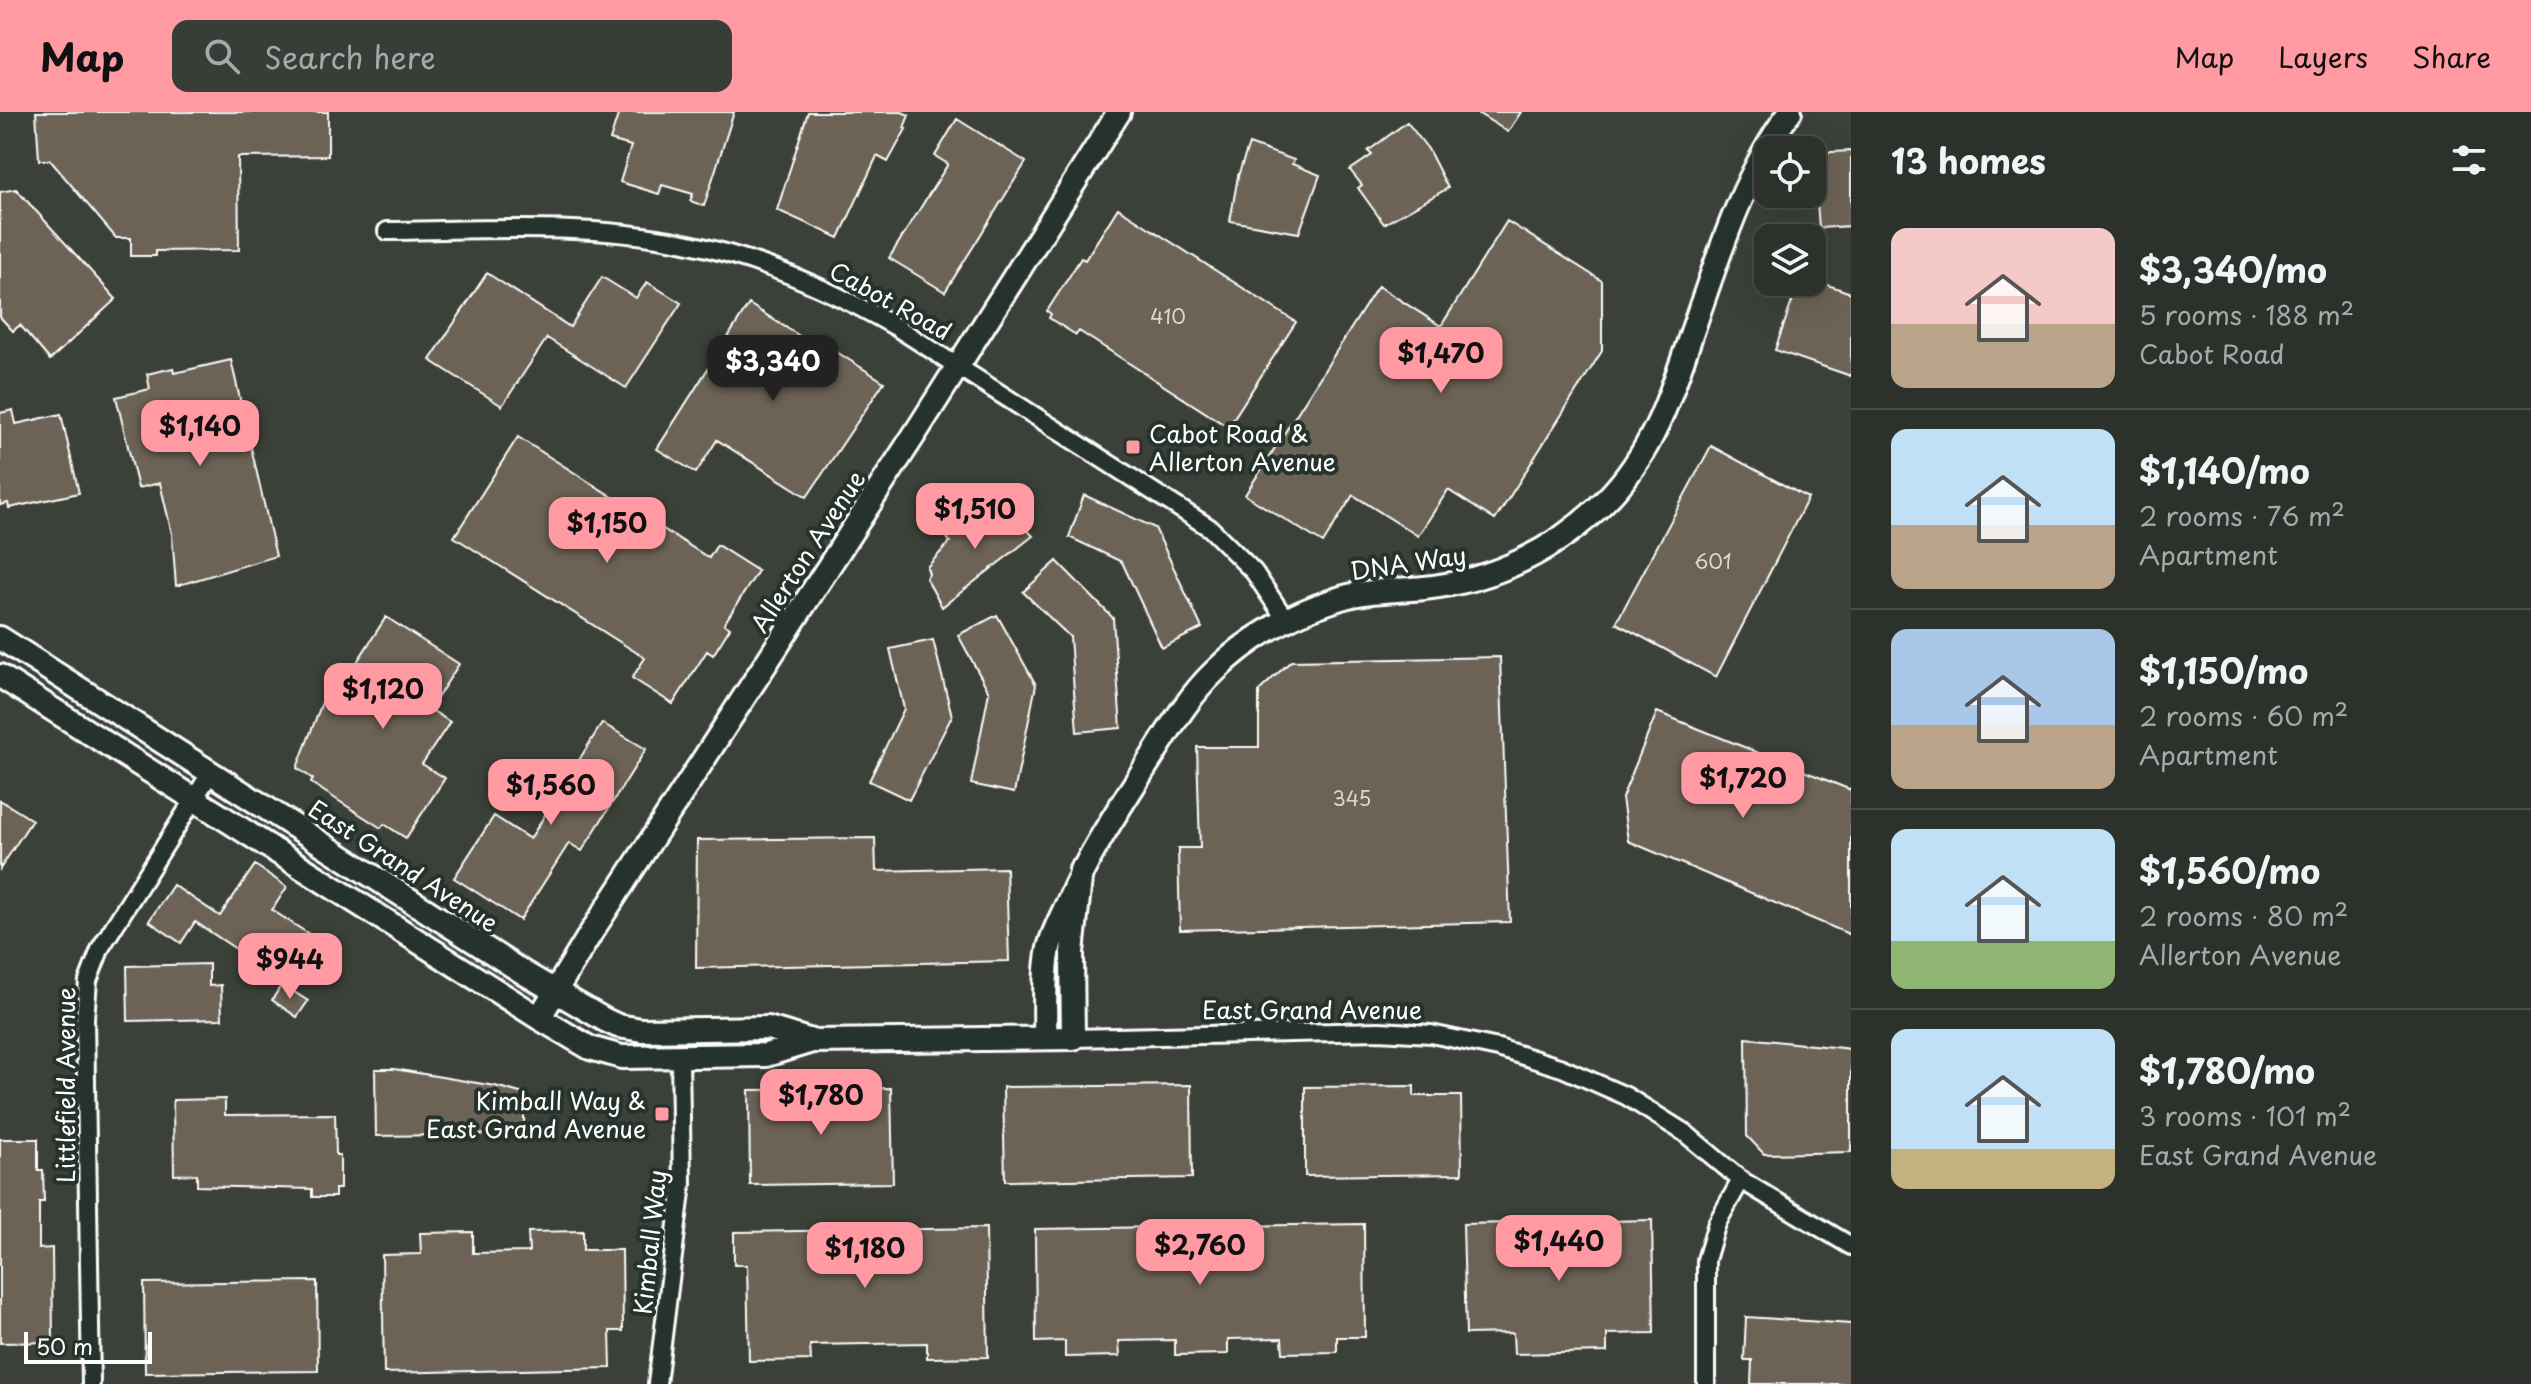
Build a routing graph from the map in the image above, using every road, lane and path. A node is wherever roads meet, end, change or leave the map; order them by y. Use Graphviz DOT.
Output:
graph roads {
  1 [pos="1119,112"];
  2 [pos="1790,112"];
  3 [pos="387,231"];
  4 [pos="957,365"];
  5 [pos="1286,620"];
  6 [pos="0,638"];
  7 [pos="0,676"];
  8 [pos="211,772"];
  9 [pos="195,802"];
  10 [pos="1081,870"];
  11 [pos="555,991"];
  12 [pos="539,1018"];
  13 [pos="1045,1038"];
  14 [pos="1073,1038"];
  15 [pos="812,1041"];
  16 [pos="680,1056"];
  17 [pos="1741,1180"];
  18 [pos="1851,1246"];
  19 [pos="91,1384"];
  20 [pos="657,1384"];
  21 [pos="1706,1384"];
  1 -- 4 [label="main road, Allerton Avenue"];
  2 -- 5 [label="main road, DNA Way"];
  3 -- 4 [label="street, Cabot Road"];
  4 -- 5 [label="street, Cabot Road"];
  4 -- 11 [label="main road, Allerton Avenue"];
  5 -- 10 [label="main road, DNA Way"];
  6 -- 8 [label="main road, East Grand Avenue"];
  7 -- 9 [label="main road, East Grand Avenue"];
  8 -- 9 [label="street, Littlefield Avenue"];
  8 -- 11 [label="main road, East Grand Avenue"];
  9 -- 12 [label="main road, East Grand Avenue"];
  9 -- 19 [label="street, Littlefield Avenue"];
  10 -- 13 [label="main road, DNA Way"];
  10 -- 14 [label="main road, DNA Way"];
  11 -- 12 [label="main road, Allerton Avenue"];
  11 -- 15 [label="main road, East Grand Avenue"];
  12 -- 16 [label="main road, East Grand Avenue"];
  13 -- 14 [label="main road, East Grand Avenue"];
  13 -- 15 [label="main road, East Grand Avenue"];
  14 -- 17 [label="street, East Grand Avenue"];
  15 -- 16 [label="main road, East Grand Avenue"];
  16 -- 20 [label="street, Kimball Way"];
  17 -- 18 [label="street, East Grand Avenue"];
  17 -- 21 [label="street"];
}
